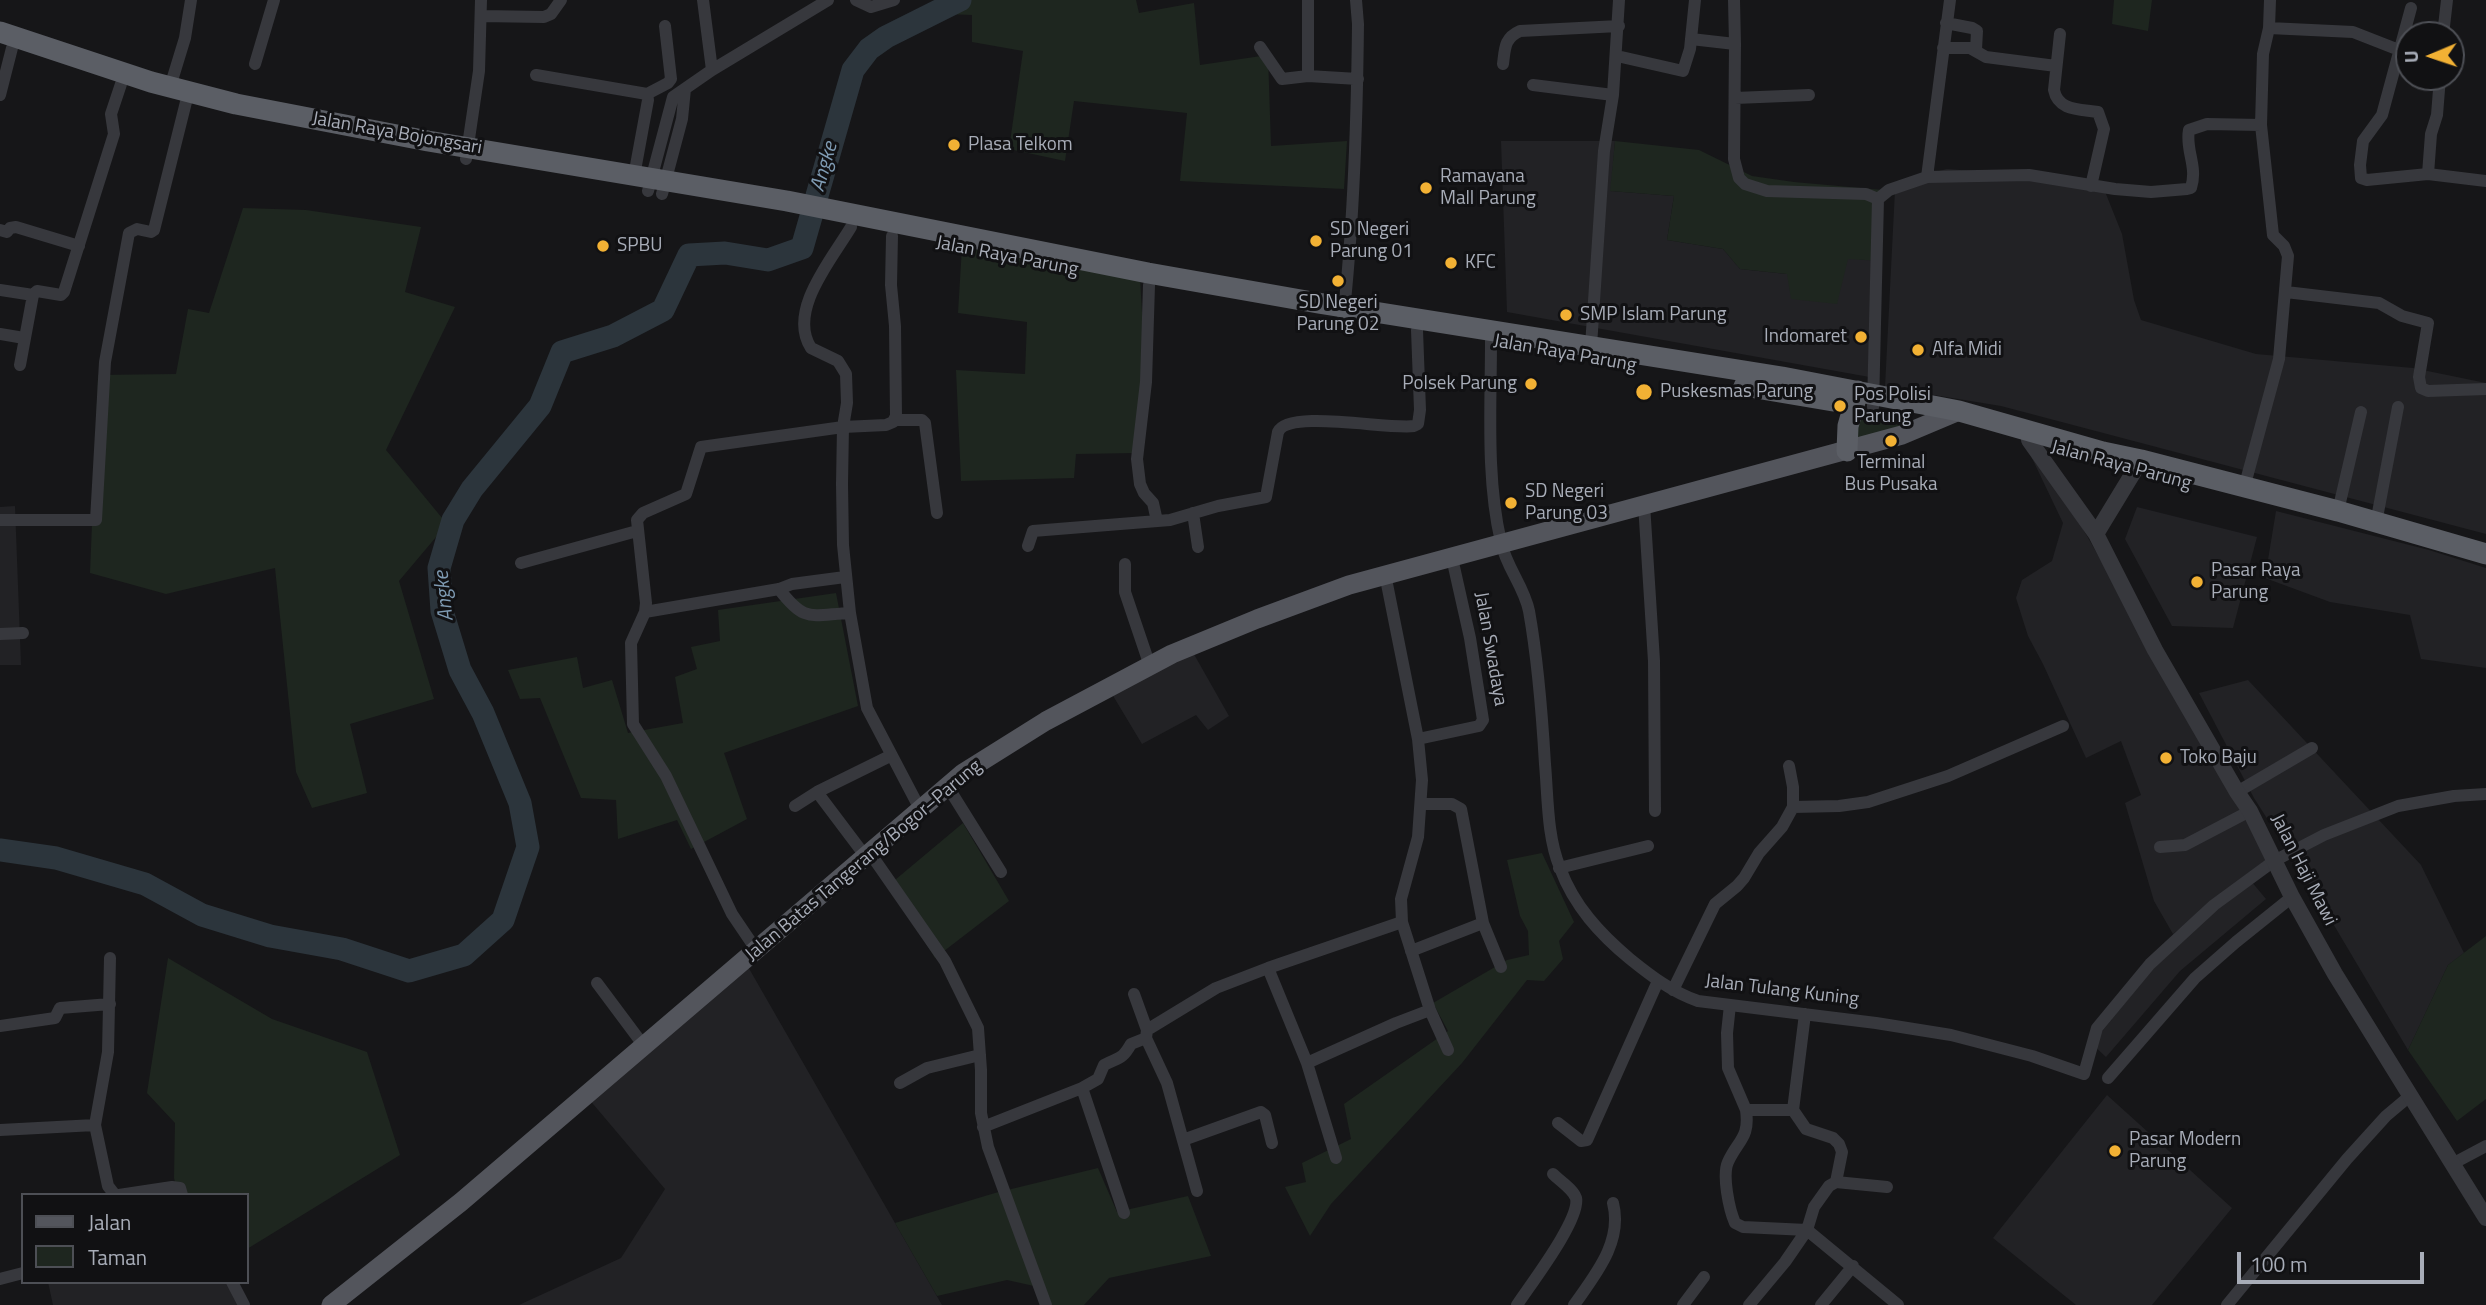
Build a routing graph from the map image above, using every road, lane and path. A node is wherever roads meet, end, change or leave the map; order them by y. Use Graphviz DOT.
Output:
graph roads {
  1 [pos="191,0"];
  2 [pos="274,0"];
  3 [pos="481,0"];
  4 [pos="561,0"];
  5 [pos="702,0"];
  6 [pos="828,0"];
  7 [pos="856,0"];
  8 [pos="894,0"];
  9 [pos="1308,0"];
  10 [pos="1356,0"];
  11 [pos="1619,0"];
  12 [pos="1695,0"];
  13 [pos="1734,0"];
  14 [pos="1950,0"];
  15 [pos="2270,0"];
  16 [pos="2447,0"];
  17 [pos="2411,8"];
  18 [pos="481,16"];
  19 [pos="2407,21"];
  20 [pos="2445,21"];
  21 [pos="1946,23"];
  22 [pos="665,26"];
  23 [pos="1619,26"];
  24 [pos="2269,28"];
  25 [pos="2060,34"];
  26 [pos="1691,39"];
  27 [pos="4,42"];
  28 [pos="1735,44"];
  29 [pos="1260,47"];
  30 [pos="1943,48"];
  31 [pos="2395,48"];
  32 [pos="1976,50"];
  33 [pos="1617,57"];
  34 [pos="255,64"];
  35 [pos="1503,64"];
  36 [pos="2395,65"];
  37 [pos="2056,66"];
  38 [pos="712,70"];
  39 [pos="536,75"];
  40 [pos="1308,76"];
  41 [pos="1358,79"];
  42 [pos="121,84"];
  43 [pos="1533,85"];
  44 [pos="170,87"];
  45 [pos="2439,91"];
  46 [pos="0,94"];
  47 [pos="647,94"];
  48 [pos="1613,94"];
  49 [pos="1809,95"];
  50 [pos="1735,98"];
  51 [pos="186,102"];
  52 [pos="2261,125"];
  53 [pos="467,153"];
  54 [pos="2428,174"];
  55 [pos="1927,177"];
  56 [pos="2486,181"];
  57 [pos="652,185"];
  58 [pos="2091,186"];
  59 [pos="1878,198"];
  60 [pos="801,211"];
  61 [pos="825,216"];
  62 [pos="851,227"];
  63 [pos="0,230"];
  64 [pos="892,236"];
  65 [pos="79,246"];
  66 [pos="1150,285"];
  67 [pos="0,290"];
  68 [pos="2286,292"];
  69 [pos="33,295"];
  70 [pos="1344,313"];
  71 [pos="1417,330"];
  72 [pos="0,334"];
  73 [pos="24,338"];
  74 [pos="1491,341"];
  75 [pos="1591,346"];
  76 [pos="1626,357"];
  77 [pos="20,365"];
  78 [pos="2486,389"];
  79 [pos="1865,399"];
  80 [pos="2398,407"];
  81 [pos="2361,412"];
  82 [pos="1949,415"];
  83 [pos="895,420"];
  84 [pos="843,427"];
  85 [pos="2028,440"];
  86 [pos="1847,450"];
  87 [pos="2139,465"];
  88 [pos="2244,488"];
  89 [pos="1644,504"];
  90 [pos="2338,512"];
  91 [pos="937,513"];
  92 [pos="1193,513"];
  93 [pos="0,520"];
  94 [pos="1157,521"];
  95 [pos="2376,523"];
  96 [pos="637,531"];
  97 [pos="2096,534"];
  98 [pos="1501,545"];
  99 [pos="1028,546"];
  100 [pos="1198,547"];
  101 [pos="2486,554"];
  102 [pos="1452,558"];
  103 [pos="521,563"];
  104 [pos="1125,564"];
  105 [pos="2486,565"];
  106 [pos="1385,574"];
  107 [pos="845,578"];
  108 [pos="779,589"];
  109 [pos="645,612"];
  110 [pos="850,613"];
  111 [pos="23,633"];
  112 [pos="0,634"];
  113 [pos="1150,666"];
  114 [pos="2063,726"];
  115 [pos="1418,739"];
  116 [pos="2312,748"];
  117 [pos="890,756"];
  118 [pos="1789,766"];
  119 [pos="948,787"];
  120 [pos="817,792"];
  121 [pos="2236,792"];
  122 [pos="2486,794"];
  123 [pos="1421,804"];
  124 [pos="795,806"];
  125 [pos="1793,807"];
  126 [pos="921,811"];
  127 [pos="1655,811"];
  128 [pos="2250,811"];
  129 [pos="1648,846"];
  130 [pos="2160,847"];
  131 [pos="868,855"];
  132 [pos="2274,861"];
  133 [pos="1559,868"];
  134 [pos="1001,872"];
  135 [pos="2292,897"];
  136 [pos="1402,922"];
  137 [pos="1483,923"];
  138 [pos="757,951"];
  139 [pos="1411,951"];
  140 [pos="110,958"];
  141 [pos="1502,967"];
  142 [pos="1268,968"];
  143 [pos="1658,981"];
  144 [pos="597,983"];
  145 [pos="1673,990"];
  146 [pos="1134,994"];
  147 [pos="110,1004"];
  148 [pos="1730,1005"];
  149 [pos="1430,1010"];
  150 [pos="1805,1014"];
  151 [pos="0,1026"];
  152 [pos="1147,1034"];
  153 [pos="644,1046"];
  154 [pos="1448,1050"];
  155 [pos="980,1055"];
  156 [pos="1307,1063"];
  157 [pos="2108,1078"];
  158 [pos="900,1083"];
  159 [pos="1082,1088"];
  160 [pos="2411,1095"];
  161 [pos="1793,1110"];
  162 [pos="1746,1111"];
  163 [pos="1558,1123"];
  164 [pos="96,1125"];
  165 [pos="983,1127"];
  166 [pos="0,1130"];
  167 [pos="1183,1140"];
  168 [pos="1272,1143"];
  169 [pos="2486,1146"];
  170 [pos="1336,1158"];
  171 [pos="2454,1163"];
  172 [pos="1553,1174"];
  173 [pos="1836,1182"];
  174 [pos="1887,1187"];
  175 [pos="1197,1191"];
  176 [pos="115,1193"];
  177 [pos="131,1193"];
  178 [pos="181,1193"];
  179 [pos="1613,1203"];
  180 [pos="1124,1213"];
  181 [pos="2486,1218"];
  182 [pos="1807,1230"];
  183 [pos="1853,1266"];
  184 [pos="21,1274"];
  185 [pos="1704,1277"];
  186 [pos="0,1279"];
  187 [pos="233,1284"];
  188 [pos="244,1305"];
  189 [pos="331,1305"];
  190 [pos="1046,1305"];
  191 [pos="1517,1305"];
  192 [pos="1574,1305"];
  193 [pos="1683,1305"];
  194 [pos="1749,1305"];
  195 [pos="1821,1305"];
  196 [pos="1898,1305"];
  197 [pos="2227,1305"];
  1 -- 44 [label="street"];
  2 -- 34 [label="street"];
  3 -- 18 [label="street"];
  4 -- 18 [label="street"];
  5 -- 38 [label="street"];
  6 -- 38 [label="street"];
  7 -- 8 [label="street"];
  9 -- 40 [label="street"];
  10 -- 41 [label="street"];
  11 -- 23 [label="street"];
  12 -- 26 [label="street"];
  13 -- 28 [label="street"];
  14 -- 21 [label="street"];
  15 -- 24 [label="street"];
  16 -- 20 [label="street"];
  17 -- 19 [label="street"];
  18 -- 53 [label="street"];
  21 -- 30 [label="street"];
  21 -- 32 [label="street"];
  22 -- 47 [label="street"];
  23 -- 33 [label="street"];
  23 -- 35 [label="street"];
  24 -- 31 [label="street"];
  24 -- 52 [label="street"];
  25 -- 37 [label="street"];
  26 -- 28 [label="street"];
  26 -- 33 [label="street"];
  27 -- 42 [label="highway, Jalan Raya Bojongsari"];
  27 -- 44 [label="highway, Jalan Raya Bojongsari"];
  27 -- 46 [label="street"];
  28 -- 50 [label="street"];
  29 -- 40 [label="street"];
  30 -- 32 [label="street"];
  30 -- 55 [label="street"];
  32 -- 37 [label="street"];
  33 -- 48 [label="street"];
  36 -- 54 [label="street"];
  37 -- 58 [label="street"];
  38 -- 57 [label="street"];
  39 -- 47 [label="street"];
  40 -- 41 [label="street"];
  41 -- 70 [label="street"];
  42 -- 51 [label="highway, Jalan Raya Bojongsari"];
  42 -- 65 [label="street"];
  43 -- 48 [label="street"];
  44 -- 53 [label="highway, Jalan Raya Bojongsari"];
  45 -- 54 [label="street"];
  47 -- 57 [label="street"];
  48 -- 75 [label="street"];
  49 -- 50 [label="street"];
  50 -- 59 [label="street"];
  51 -- 53 [label="highway, Jalan Raya Bojongsari"];
  51 -- 93 [label="street"];
  52 -- 58 [label="street"];
  52 -- 68 [label="street"];
  53 -- 57 [label="highway, Jalan Raya Bojongsari"];
  54 -- 56 [label="street"];
  55 -- 58 [label="street"];
  55 -- 59 [label="street"];
  57 -- 60 [label="highway, Jalan Raya Bojongsari"];
  59 -- 79 [label="street"];
  60 -- 61 [label="highway, Jalan Raya Parung"];
  61 -- 62 [label="highway, Jalan Raya Parung"];
  61 -- 70 [label="highway, Jalan Raya Parung"];
  62 -- 64 [label="highway, Jalan Raya Parung"];
  62 -- 84 [label="street"];
  63 -- 65 [label="street"];
  64 -- 66 [label="highway, Jalan Raya Parung"];
  64 -- 83 [label="street"];
  65 -- 69 [label="street"];
  66 -- 70 [label="highway, Jalan Raya Parung"];
  66 -- 94 [label="street"];
  67 -- 69 [label="street"];
  68 -- 78 [label="street"];
  68 -- 88 [label="street"];
  69 -- 73 [label="street"];
  70 -- 71 [label="highway, Jalan Raya Parung"];
  70 -- 75 [label="highway, Jalan Raya Parung"];
  71 -- 74 [label="highway, Jalan Raya Parung"];
  71 -- 92 [label="street"];
  72 -- 73 [label="street"];
  73 -- 77 [label="street"];
  74 -- 76 [label="highway, Jalan Raya Parung"];
  74 -- 98 [label="street, Jalan Tulang Kuning"];
  75 -- 76 [label="highway, Jalan Raya Parung"];
  76 -- 79 [label="highway, Jalan Raya Parung"];
  79 -- 82 [label="highway, Jalan Raya Parung"];
  79 -- 86 [label="highway"];
  80 -- 95 [label="street"];
  81 -- 90 [label="street"];
  82 -- 85 [label="highway, Jalan Raya Parung"];
  82 -- 86 [label="main road, Jalan Batas Tangerang/Bogor–Parung"];
  82 -- 87 [label="highway, Jalan Raya Parung"];
  83 -- 84 [label="street"];
  83 -- 91 [label="street"];
  84 -- 96 [label="street"];
  84 -- 107 [label="street"];
  85 -- 87 [label="highway, Jalan Raya Parung"];
  85 -- 97 [label="street, Jalan Haji Mawi"];
  86 -- 89 [label="main road, Jalan Batas Tangerang/Bogor–Parung"];
  87 -- 88 [label="highway, Jalan Raya Parung"];
  87 -- 97 [label="street"];
  87 -- 105 [label="highway, Jalan Raya Parung"];
  88 -- 90 [label="highway, Jalan Raya Parung"];
  89 -- 98 [label="main road, Jalan Batas Tangerang/Bogor–Parung"];
  89 -- 127 [label="street"];
  90 -- 95 [label="highway, Jalan Raya Parung"];
  92 -- 94 [label="street"];
  92 -- 100 [label="street"];
  94 -- 99 [label="street"];
  95 -- 101 [label="highway, Jalan Raya Parung"];
  96 -- 103 [label="street"];
  96 -- 109 [label="street"];
  97 -- 121 [label="street, Jalan Haji Mawi"];
  98 -- 102 [label="main road, Jalan Batas Tangerang/Bogor–Parung"];
  98 -- 133 [label="street, Jalan Tulang Kuning"];
  102 -- 106 [label="main road, Jalan Batas Tangerang/Bogor–Parung"];
  102 -- 115 [label="street, Jalan Swadaya"];
  104 -- 113 [label="street"];
  106 -- 113 [label="main road, Jalan Batas Tangerang/Bogor–Parung"];
  106 -- 115 [label="street"];
  107 -- 108 [label="street"];
  107 -- 110 [label="street"];
  108 -- 109 [label="street"];
  108 -- 110 [label="street"];
  109 -- 138 [label="street"];
  110 -- 117 [label="street"];
  111 -- 112 [label="street"];
  113 -- 119 [label="main road, Jalan Batas Tangerang/Bogor–Parung"];
  114 -- 125 [label="street"];
  115 -- 123 [label="street"];
  116 -- 121 [label="street"];
  117 -- 120 [label="street"];
  117 -- 126 [label="street"];
  118 -- 125 [label="street"];
  119 -- 126 [label="main road, Jalan Batas Tangerang/Bogor–Parung"];
  119 -- 134 [label="street"];
  120 -- 124 [label="street"];
  120 -- 131 [label="street"];
  121 -- 128 [label="street, Jalan Haji Mawi"];
  122 -- 132 [label="street"];
  123 -- 136 [label="street"];
  123 -- 137 [label="street"];
  125 -- 145 [label="street"];
  126 -- 131 [label="main road, Jalan Batas Tangerang/Bogor–Parung"];
  128 -- 130 [label="street"];
  128 -- 132 [label="street, Jalan Haji Mawi"];
  129 -- 133 [label="street"];
  131 -- 138 [label="main road, Jalan Batas Tangerang/Bogor–Parung"];
  131 -- 155 [label="street"];
  132 -- 135 [label="street, Jalan Haji Mawi"];
  132 -- 150 [label="street, Jalan Tulang Kuning"];
  133 -- 143 [label="street, Jalan Tulang Kuning"];
  135 -- 157 [label="street"];
  135 -- 160 [label="street, Jalan Haji Mawi"];
  136 -- 139 [label="street"];
  136 -- 142 [label="street"];
  137 -- 139 [label="street"];
  137 -- 141 [label="street"];
  138 -- 153 [label="main road, Jalan Batas Tangerang/Bogor–Parung"];
  139 -- 149 [label="street"];
  140 -- 147 [label="street"];
  142 -- 152 [label="street"];
  142 -- 156 [label="street"];
  143 -- 145 [label="street, Jalan Tulang Kuning"];
  143 -- 163 [label="street"];
  144 -- 153 [label="street"];
  145 -- 148 [label="street, Jalan Tulang Kuning"];
  146 -- 152 [label="street"];
  147 -- 151 [label="street"];
  147 -- 164 [label="street"];
  148 -- 150 [label="street, Jalan Tulang Kuning"];
  148 -- 162 [label="street"];
  149 -- 154 [label="street"];
  149 -- 156 [label="street"];
  150 -- 161 [label="street"];
  152 -- 159 [label="street"];
  152 -- 167 [label="street"];
  153 -- 189 [label="main road, Jalan Batas Tangerang/Bogor–Parung"];
  155 -- 158 [label="street"];
  155 -- 165 [label="street"];
  156 -- 170 [label="street"];
  159 -- 165 [label="street"];
  159 -- 180 [label="street"];
  160 -- 171 [label="street, Jalan Haji Mawi"];
  160 -- 197 [label="street"];
  161 -- 162 [label="street"];
  161 -- 173 [label="street"];
  162 -- 182 [label="street"];
  164 -- 166 [label="street"];
  164 -- 176 [label="street"];
  165 -- 190 [label="street"];
  167 -- 168 [label="street"];
  167 -- 175 [label="street"];
  169 -- 171 [label="street"];
  171 -- 181 [label="street, Jalan Haji Mawi"];
  172 -- 191 [label="street"];
  173 -- 174 [label="street"];
  173 -- 182 [label="street"];
  177 -- 178 [label="street"];
  179 -- 192 [label="street"];
  182 -- 183 [label="street"];
  182 -- 194 [label="street"];
  183 -- 195 [label="street"];
  183 -- 196 [label="street"];
  184 -- 186 [label="street"];
  185 -- 193 [label="street"];
  187 -- 188 [label="street"];
}
